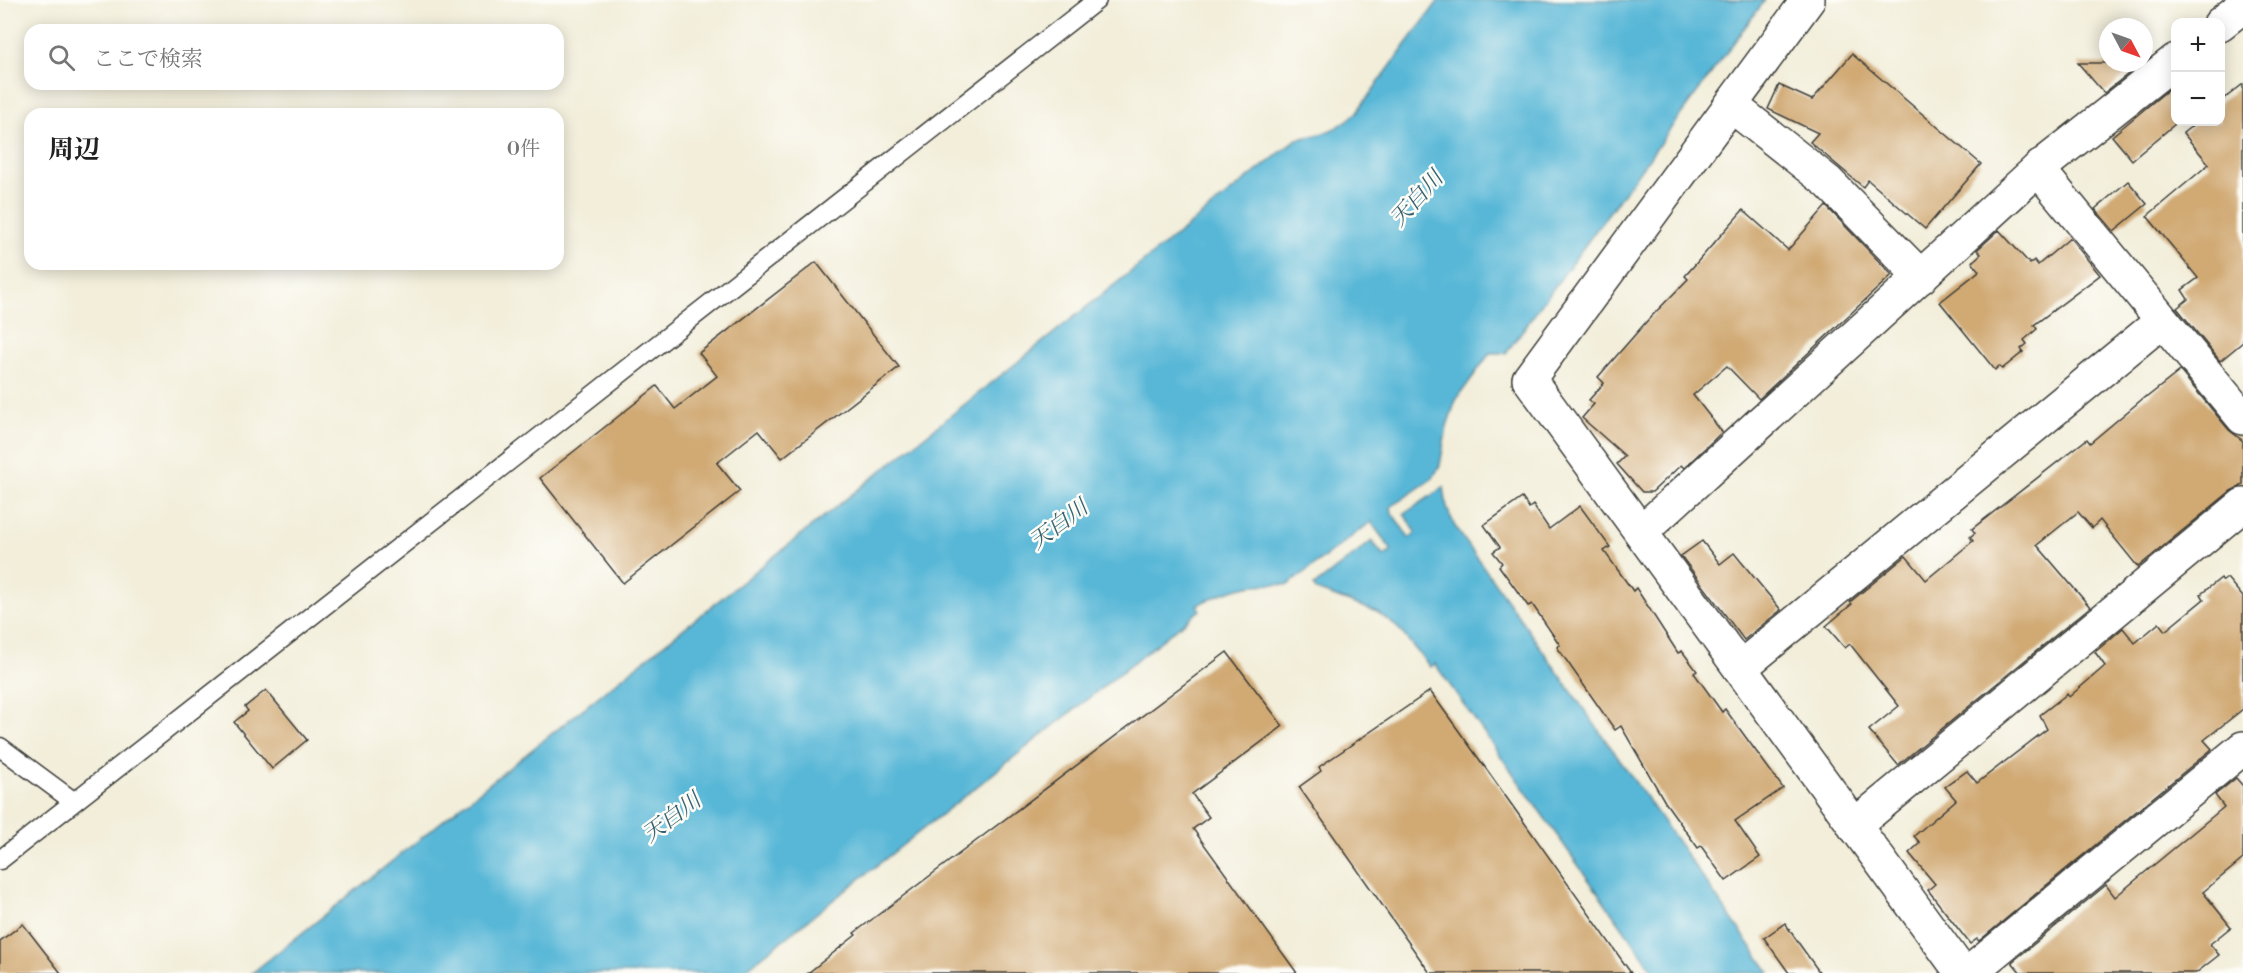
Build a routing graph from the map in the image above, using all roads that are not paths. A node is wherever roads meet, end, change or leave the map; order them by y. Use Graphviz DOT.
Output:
graph roads {
  1 [pos="1097,0"];
  2 [pos="1808,0"];
  3 [pos="2243,6"];
  4 [pos="2225,20"];
  5 [pos="2171,63"];
  6 [pos="1732,106"];
  7 [pos="2038,169"];
  8 [pos="1921,277"];
  9 [pos="2162,321"];
  10 [pos="2243,418"];
  11 [pos="2243,505"];
  12 [pos="1641,532"];
  13 [pos="1740,668"];
  14 [pos="0,747"];
  15 [pos="2243,748"];
  16 [pos="73,801"];
  17 [pos="1854,826"];
  18 [pos="0,860"];
  19 [pos="1962,973"];
  20 [pos="1969,973"];
  1 -- 16 [label="lane"];
  2 -- 6 [label="street"];
  3 -- 4 [label="street"];
  5 -- 7 [label="street"];
  6 -- 8 [label="street"];
  6 -- 12 [label="street"];
  7 -- 8 [label="street"];
  7 -- 9 [label="street"];
  8 -- 12 [label="street"];
  9 -- 10 [label="street"];
  9 -- 13 [label="street"];
  11 -- 17 [label="street"];
  12 -- 13 [label="street"];
  13 -- 17 [label="street"];
  14 -- 16 [label="lane"];
  15 -- 20 [label="street"];
  16 -- 18 [label="lane"];
  17 -- 19 [label="street"];
}
